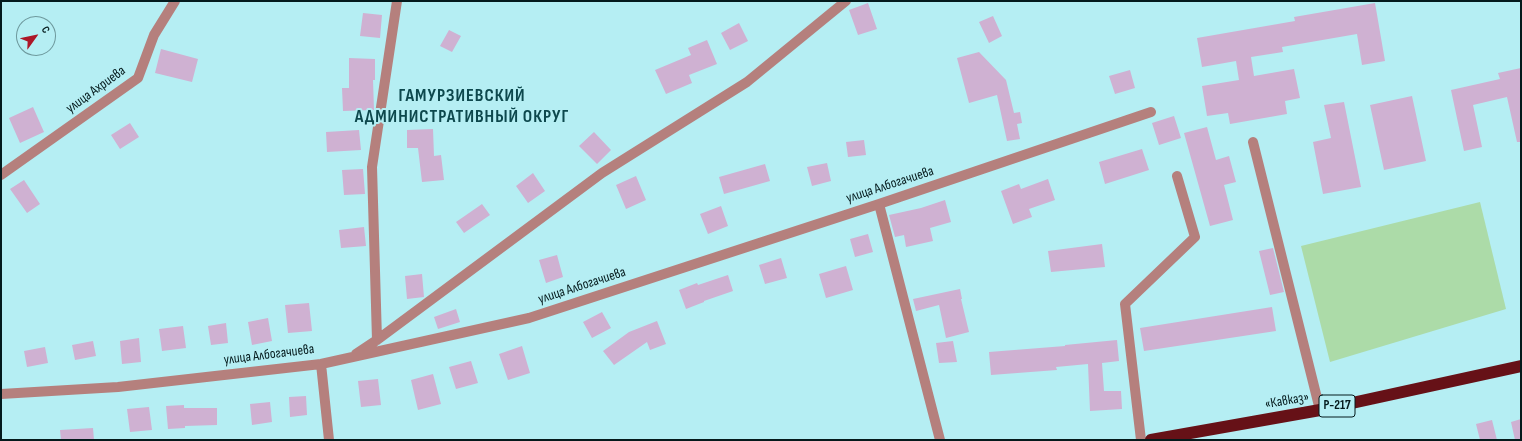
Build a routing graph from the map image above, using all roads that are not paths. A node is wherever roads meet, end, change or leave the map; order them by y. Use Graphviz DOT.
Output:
graph roads {
  1 [pos="175,1"];
  2 [pos="397,1"];
  3 [pos="846,1"];
  4 [pos="1151,112"];
  5 [pos="1253,142"];
  6 [pos="2,173"];
  7 [pos="1177,176"];
  8 [pos="879,204"];
  9 [pos="377,340"];
  10 [pos="352,357"];
  11 [pos="321,364"];
  12 [pos="1521,366"];
  13 [pos="1,394"];
  14 [pos="1320,410"];
  15 [pos="329,440"];
  16 [pos="940,440"];
  17 [pos="1141,440"];
  18 [pos="1151,440"];
  1 -- 6 [label="street, улица Ахриева"];
  2 -- 9 [label="street"];
  3 -- 9 [label="street"];
  4 -- 8 [label="street, улица Албогачиева"];
  5 -- 14 [label="street"];
  7 -- 17 [label="street"];
  8 -- 10 [label="street, улица Албогачиева"];
  8 -- 16 [label="street"];
  9 -- 10 [label="street"];
  10 -- 11 [label="street, улица Албогачиева"];
  11 -- 13 [label="street, улица Албогачиева"];
  11 -- 15 [label="street"];
  12 -- 14 [label="highway, «Кавказ» / Р-217"];
  14 -- 18 [label="highway, «Кавказ» / Р-217"];
}
